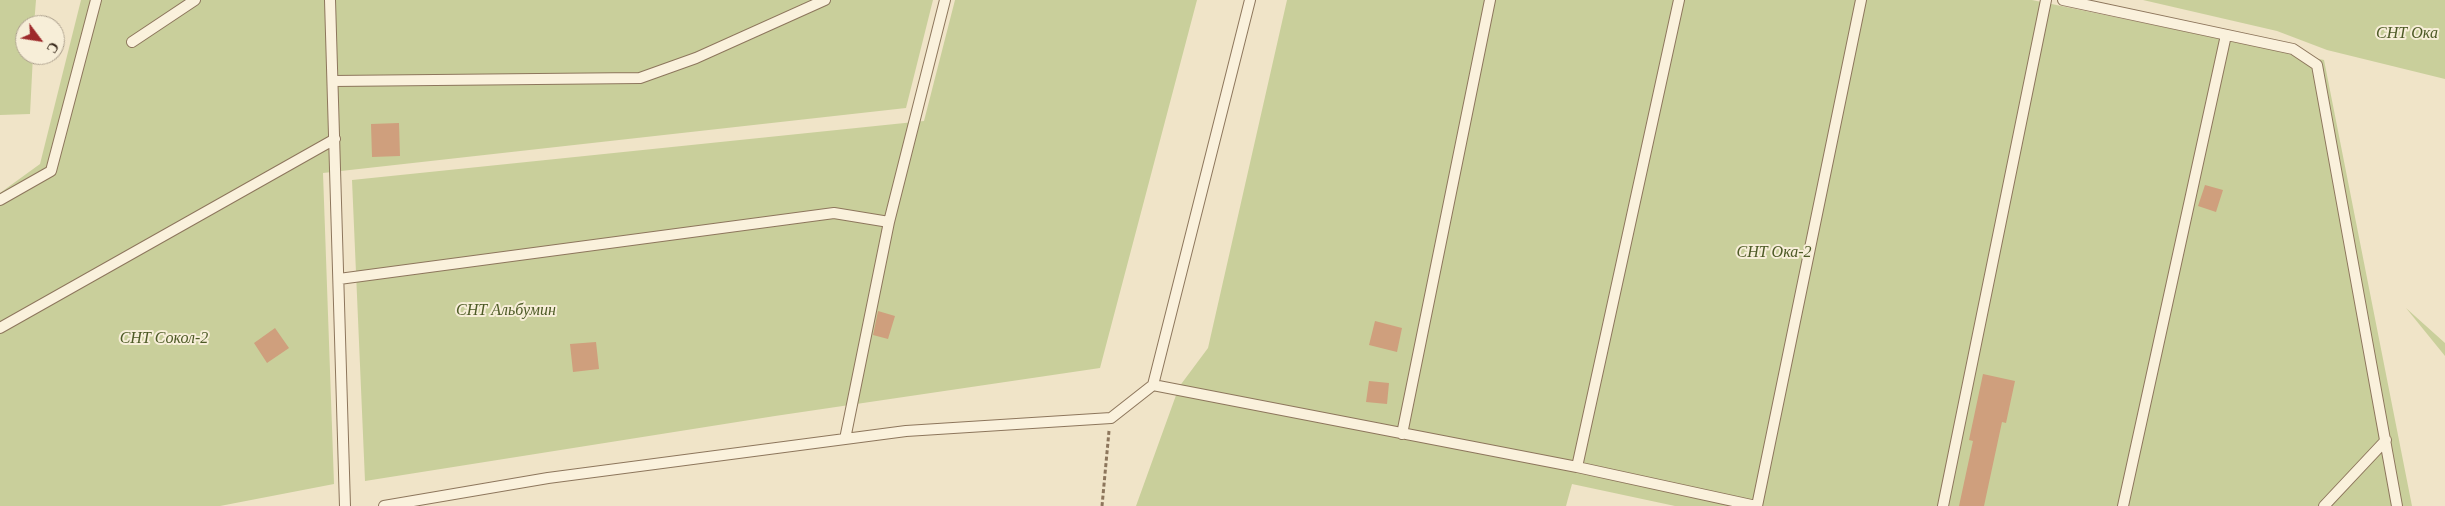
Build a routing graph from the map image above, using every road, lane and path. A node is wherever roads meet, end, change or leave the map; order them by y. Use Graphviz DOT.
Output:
graph roads {
  1 [pos="96,0"];
  2 [pos="195,0"];
  3 [pos="330,0"];
  4 [pos="825,0"];
  5 [pos="945,0"];
  6 [pos="1250,0"];
  7 [pos="1490,0"];
  8 [pos="1679,0"];
  9 [pos="1860,0"];
  10 [pos="2046,0"];
  11 [pos="2063,0"];
  12 [pos="2226,35"];
  13 [pos="132,42"];
  14 [pos="333,81"];
  15 [pos="335,139"];
  16 [pos="0,200"];
  17 [pos="889,222"];
  18 [pos="339,279"];
  19 [pos="0,328"];
  20 [pos="1153,385"];
  21 [pos="1110,418"];
  22 [pos="1402,434"];
  23 [pos="845,439"];
  24 [pos="2386,440"];
  25 [pos="1578,467"];
  26 [pos="346,506"];
  27 [pos="384,506"];
  28 [pos="1102,506"];
  29 [pos="1756,506"];
  30 [pos="1943,506"];
  31 [pos="2123,506"];
  32 [pos="2324,506"];
  33 [pos="2397,506"];
  1 -- 16 [label="lane"];
  2 -- 13 [label="lane"];
  3 -- 14 [label="lane"];
  4 -- 14 [label="lane"];
  5 -- 17 [label="lane"];
  6 -- 20 [label="lane"];
  7 -- 22 [label="lane"];
  8 -- 25 [label="lane"];
  9 -- 29 [label="lane"];
  10 -- 30 [label="lane"];
  11 -- 12 [label="lane"];
  12 -- 24 [label="lane"];
  12 -- 31 [label="lane"];
  14 -- 15 [label="lane"];
  15 -- 18 [label="lane"];
  15 -- 19 [label="lane"];
  17 -- 18 [label="lane"];
  17 -- 23 [label="lane"];
  18 -- 26 [label="lane"];
  20 -- 21 [label="lane"];
  20 -- 22 [label="lane"];
  21 -- 23 [label="lane"];
  21 -- 28 [label="path"];
  22 -- 25 [label="lane"];
  23 -- 27 [label="lane"];
  24 -- 32 [label="lane"];
  24 -- 33 [label="lane"];
  25 -- 29 [label="lane"];
}
